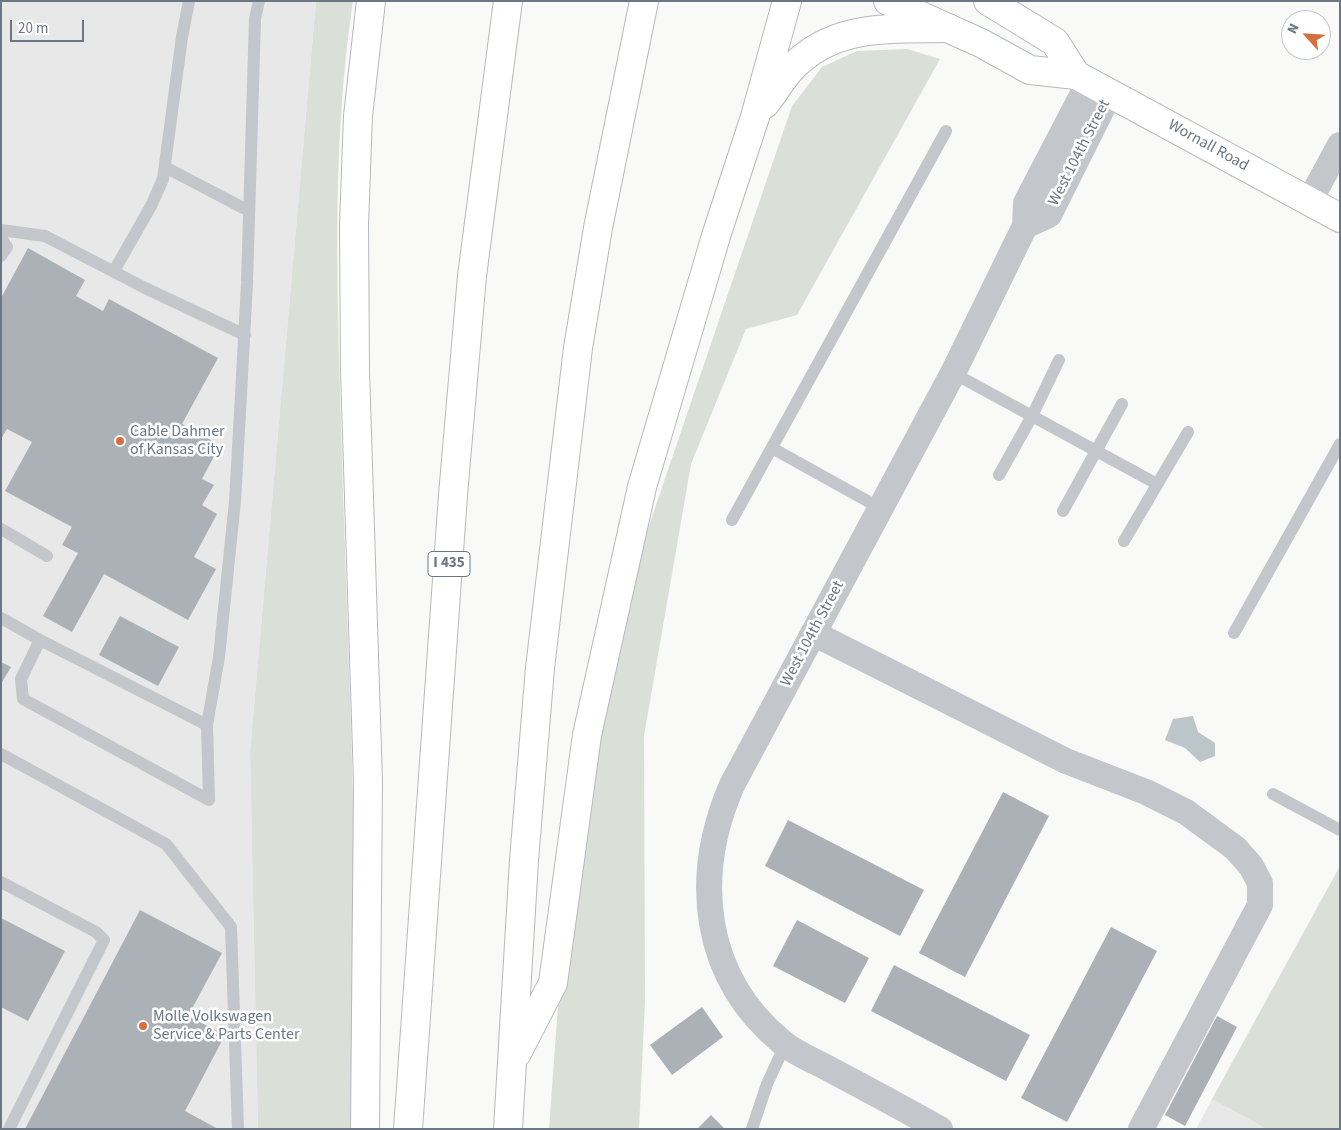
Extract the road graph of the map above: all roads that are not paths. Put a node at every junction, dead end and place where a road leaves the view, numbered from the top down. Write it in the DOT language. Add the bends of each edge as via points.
graph roads {
  1 [pos="189,1"];
  2 [pos="259,1"];
  3 [pos="371,1"];
  4 [pos="508,1"];
  5 [pos="644,1"];
  6 [pos="786,1"];
  7 [pos="888,1"];
  8 [pos="988,1"];
  9 [pos="948,28"];
  10 [pos="1092,83"];
  11 [pos="755,117"];
  12 [pos="946,131"];
  13 [pos="1340,145"];
  14 [pos="165,167"];
  15 [pos="1309,202"];
  16 [pos="249,211"];
  17 [pos="1340,218"];
  18 [pos="1,230"];
  19 [pos="1,238"];
  20 [pos="1,256"];
  21 [pos="114,271"];
  22 [pos="244,336"];
  23 [pos="1059,360"];
  24 [pos="953,373"];
  25 [pos="1122,404"];
  26 [pos="1032,416"];
  27 [pos="1188,432"];
  28 [pos="1340,444"];
  29 [pos="772,448"];
  30 [pos="1096,451"];
  31 [pos="1000,475"];
  32 [pos="1157,484"];
  33 [pos="880,508"];
  34 [pos="1063,511"];
  35 [pos="732,520"];
  36 [pos="1,529"];
  37 [pos="1124,541"];
  38 [pos="47,556"];
  39 [pos="1,618"];
  40 [pos="813,633"];
  41 [pos="1234,633"];
  42 [pos="40,640"];
  43 [pos="207,725"];
  44 [pos="1,754"];
  45 [pos="1274,794"];
  46 [pos="1340,830"];
  47 [pos="1,882"];
  48 [pos="785,1045"];
  49 [pos="512,1064"];
  50 [pos="9,1129"];
  51 [pos="238,1129"];
  52 [pos="365,1129"];
  53 [pos="408,1129"];
  54 [pos="508,1129"];
  55 [pos="752,1129"];
  56 [pos="940,1129"];
  57 [pos="1141,1129"];
  1 -- 14 [label="lane"];
  2 -- 16 [label="lane" via="255,20"];
  3 -- 52 [label="main road" via="358,116 354,224 355,371 368,782"];
  4 -- 53 [label="main road, I 435" via="472,276"];
  5 -- 49 [label="main road" via="598,228 578,348 540,668"];
  6 -- 11 [label="main road"];
  7 -- 9 [label="main road, Wornall Road"];
  8 -- 10 [label="main road, Wornall Road" via="1055,42"];
  9 -- 10 [label="main road, Wornall Road" via="1030,70"];
  9 -- 11 [label="main road" via="876,29 846,34 819,47 791,69"];
  10 -- 15 [label="main road, Wornall Road"];
  10 -- 24 [label="street, West 104th Street" via="1049,215 1025,226"];
  11 -- 49 [label="main road" via="716,236 642,488 588,735 552,983"];
  12 -- 29 [label="lane"];
  13 -- 15 [label="street"];
  14 -- 16 [label="lane"];
  14 -- 21 [label="lane" via="152,206"];
  15 -- 17 [label="main road, Wornall Road"];
  16 -- 22 [label="lane"];
  18 -- 21 [label="lane" via="45,236"];
  19 -- 20 [label="lane" via="7,247"];
  21 -- 22 [label="lane"];
  22 -- 43 [label="lane" via="235,501 219,656"];
  23 -- 26 [label="lane"];
  24 -- 26 [label="lane"];
  24 -- 33 [label="street, West 104th Street"];
  25 -- 30 [label="lane"];
  26 -- 30 [label="lane"];
  26 -- 31 [label="lane"];
  27 -- 32 [label="lane"];
  28 -- 41 [label="lane"];
  29 -- 33 [label="lane"];
  29 -- 35 [label="lane"];
  30 -- 32 [label="lane"];
  30 -- 34 [label="lane"];
  32 -- 37 [label="lane"];
  33 -- 40 [label="street, West 104th Street"];
  36 -- 38 [label="lane"];
  39 -- 42 [label="lane"];
  40 -- 48 [label="street, West 104th Street" via="732,785 714,836 709,873 710,915 718,954 748,1008"];
  40 -- 57 [label="street" via="1066,761 1146,792 1186,812 1235,848 1251,866 1260,883 1260,905"];
  42 -- 43 [label="lane"];
  42 -- 43 [label="lane" via="21,679 23,699 209,800"];
  44 -- 51 [label="lane" via="166,844 231,927"];
  45 -- 46 [label="lane"];
  47 -- 50 [label="lane" via="96,932 104,940"];
  48 -- 55 [label="lane"];
  48 -- 56 [label="street, West 104th Street"];
  49 -- 54 [label="main road"];
}
